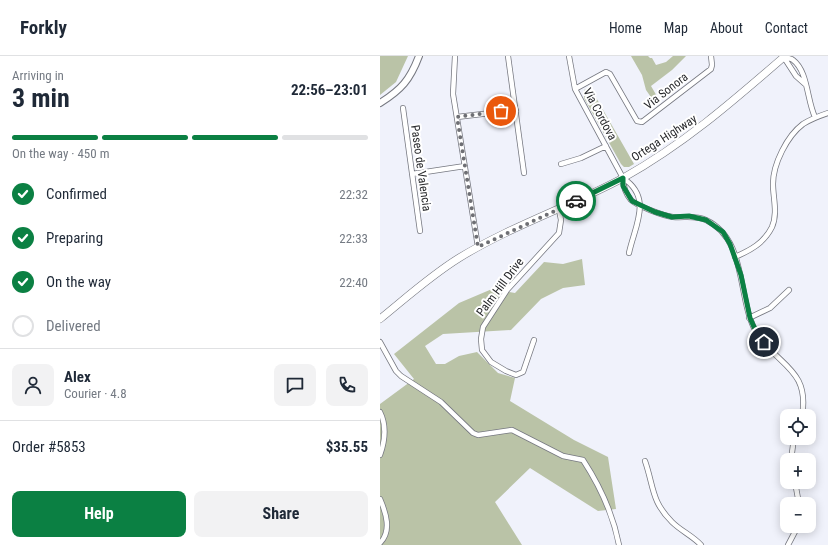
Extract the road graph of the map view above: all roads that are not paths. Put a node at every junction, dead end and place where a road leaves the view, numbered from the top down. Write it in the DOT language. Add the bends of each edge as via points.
graph roads {
  1 [pos="419,56"];
  2 [pos="455,56"];
  3 [pos="508,56"];
  4 [pos="569,56"];
  5 [pos="711,56"];
  6 [pos="784,56"];
  7 [pos="802,72"];
  8 [pos="796,76"];
  9 [pos="805,84"];
  10 [pos="575,89"];
  11 [pos="380,103"];
  12 [pos="403,108"];
  13 [pos="516,110"];
  14 [pos="828,113"];
  15 [pos="457,117"];
  16 [pos="816,117"];
  17 [pos="606,146"];
  18 [pos="561,164"];
  19 [pos="465,166"];
  20 [pos="524,173"];
  21 [pos="412,174"];
  22 [pos="623,178"];
  23 [pos="641,205"];
  24 [pos="559,210"];
  25 [pos="420,231"];
  26 [pos="478,247"];
  27 [pos="628,253"];
  28 [pos="735,257"];
  29 [pos="789,290"];
  30 [pos="750,318"];
  31 [pos="380,319"];
  32 [pos="534,340"];
  33 [pos="380,342"];
  34 [pos="803,409"];
  35 [pos="380,412"];
  36 [pos="380,455"];
  37 [pos="645,461"];
  38 [pos="380,499"];
  39 [pos="794,533"];
  40 [pos="380,543"];
  41 [pos="619,545"];
  42 [pos="701,545"];
  43 [pos="788,545"];
  1 -- 11 [label="street" via="407,81"];
  2 -- 15 [label="street" via="453,94"];
  3 -- 13 [label="street"];
  4 -- 10 [label="street, Via Cordova"];
  5 -- 10 [label="street, Via Sonora" via="711,69 642,122 637,121 610,74 606,72"];
  6 -- 7 [label="street" via="793,60"];
  6 -- 8 [label="street"];
  6 -- 22 [label="main road, Ortega Highway" via="709,121"];
  7 -- 8 [label="street"];
  7 -- 9 [label="street"];
  8 -- 9 [label="street"];
  9 -- 16 [label="street"];
  10 -- 17 [label="street, Via Cordova"];
  12 -- 21 [label="street, Paseo de Valencia"];
  13 -- 15 [label="street"];
  13 -- 20 [label="street"];
  14 -- 16 [label="street"];
  15 -- 19 [label="street"];
  16 -- 28 [label="street" via="793,134 775,169 775,217 772,226 752,250"];
  17 -- 18 [label="street"];
  17 -- 22 [label="street, Via Cordova"];
  19 -- 21 [label="street"];
  19 -- 26 [label="street"];
  21 -- 25 [label="street, Paseo de Valencia"];
  22 -- 23 [label="street" via="630,182"];
  22 -- 23 [label="street" via="623,186 632,201"];
  22 -- 24 [label="main road, Ortega Highway"];
  23 -- 27 [label="street"];
  23 -- 28 [label="street" via="672,217 689,216 706,220 723,232"];
  24 -- 26 [label="main road, Ortega Highway"];
  24 -- 32 [label="street, Palm Hill Drive" via="559,232 507,290 483,327 481,335 482,350 491,362 516,375 523,372"];
  26 -- 31 [label="main road, Ortega Highway" via="432,276"];
  28 -- 30 [label="street"];
  29 -- 30 [label="street" via="770,308"];
  30 -- 34 [label="street" via="764,342 799,382 804,398"];
  33 -- 41 [label="street" via="401,376 441,402 473,433 478,435 512,430 563,456 583,460 602,491"];
  35 -- 36 [label="street" via="385,436"];
  37 -- 42 [label="street" via="655,499 664,514"];
  38 -- 40 [label="street" via="386,514 387,530"];
  39 -- 43 [label="street"];
}
